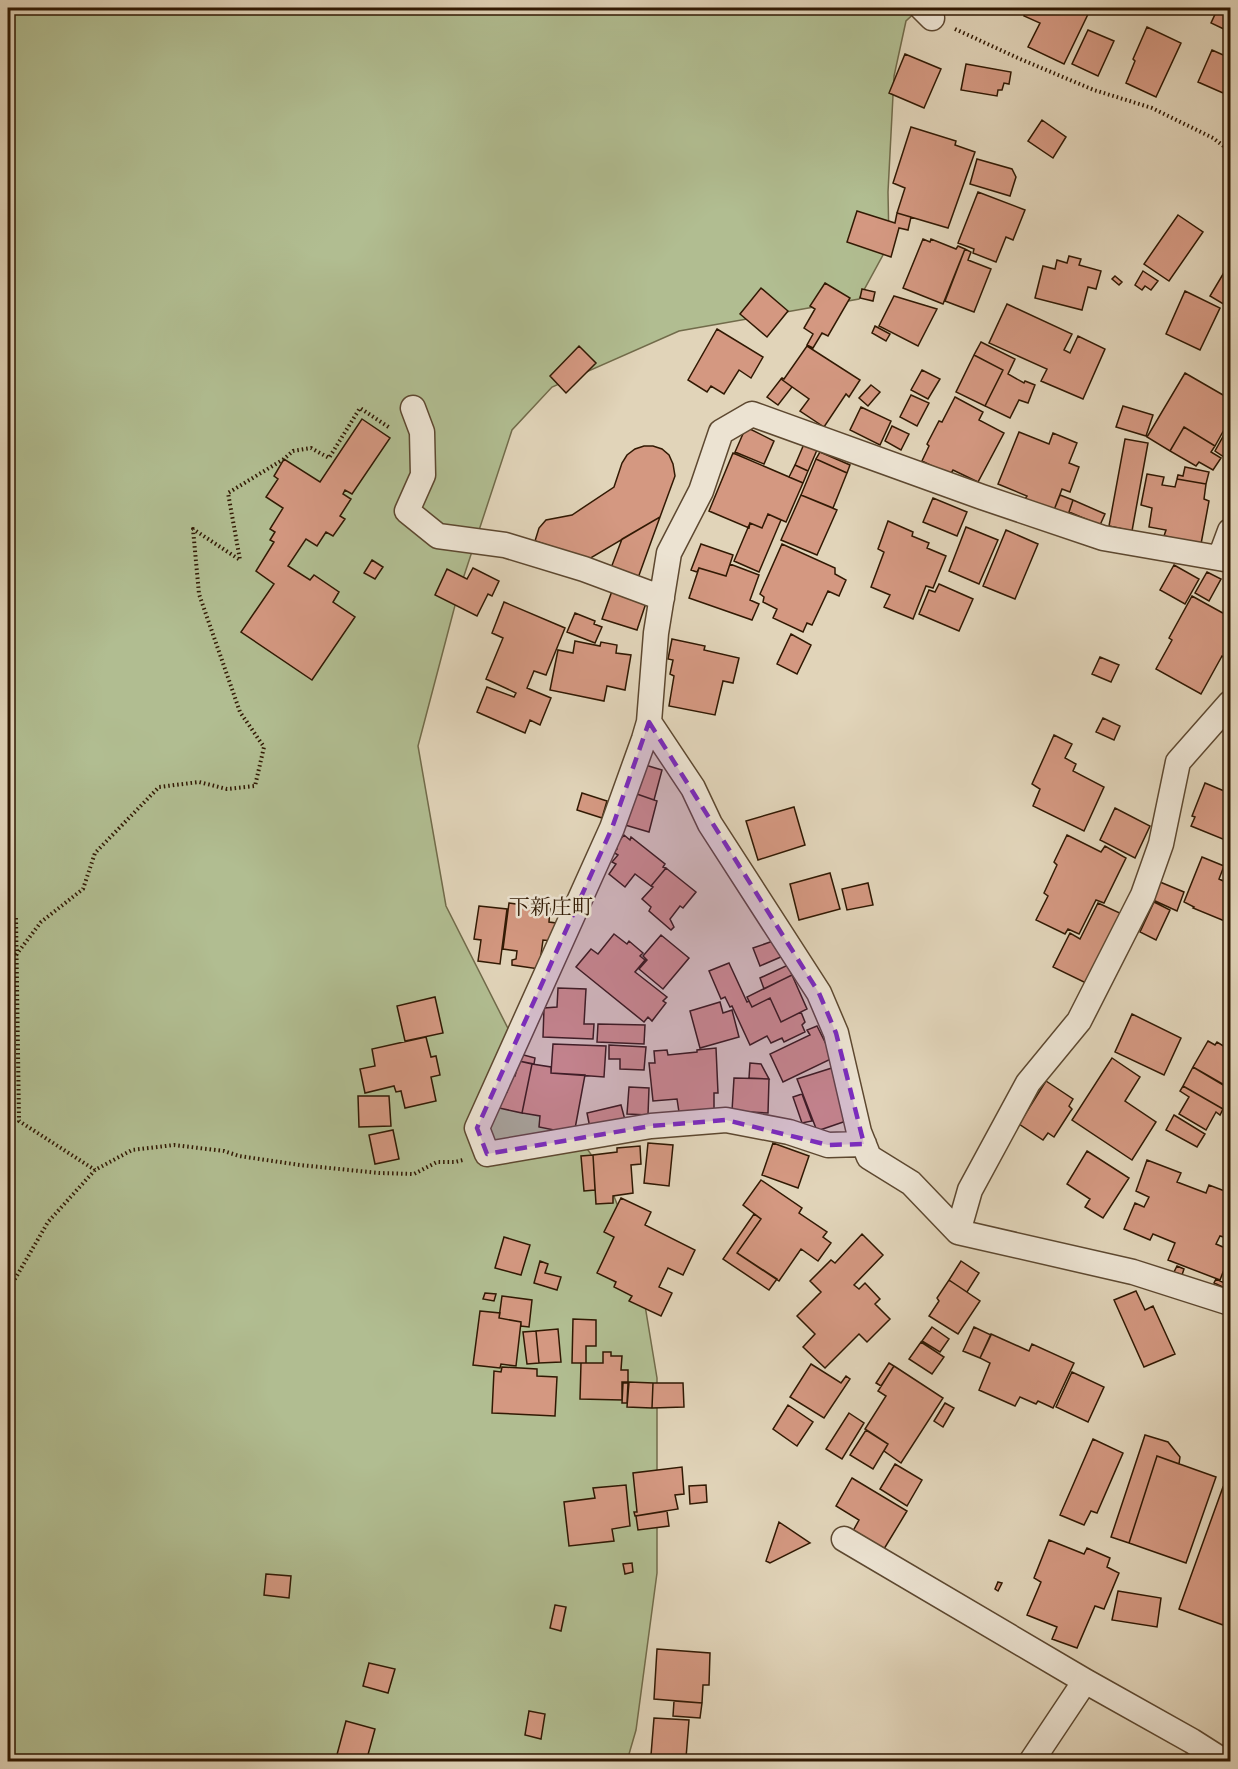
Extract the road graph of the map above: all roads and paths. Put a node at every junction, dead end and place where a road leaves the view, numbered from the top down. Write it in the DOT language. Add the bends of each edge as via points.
graph roads {
  1 [pos="927,13"];
  2 [pos="1230,151"];
  3 [pos="413,408"];
  4 [pos="422,441"];
  5 [pos="1230,531"];
  6 [pos="1225,559"];
  7 [pos="662,598"];
  8 [pos="1230,703"];
  9 [pos="650,722"];
  10 [pos="8,916"];
  11 [pos="16,955"];
  12 [pos="864,1144"];
  13 [pos="487,1154"];
  14 [pos="95,1170"];
  15 [pos="958,1232"];
  16 [pos="8,1291"];
  17 [pos="1230,1303"];
  18 [pos="844,1539"];
  19 [pos="1085,1681"];
  20 [pos="1030,1761"];
  21 [pos="1225,1761"];
  1 -- 2 [label="path" via="1030,64 1152,108 1213,138"];
  3 -- 4 [label="street"];
  4 -- 7 [label="street" via="423,475 407,511 438,536 505,545"];
  4 -- 11 [label="path" via="393,430 360,408 329,458 310,448 293,451 228,493 240,560 193,529 199,594 240,712 264,747 255,786 227,789 199,782 159,787 95,853 83,889 41,922"];
  5 -- 6 [label="street"];
  6 -- 7 [label="street" via="1103,538 752,414 721,432 701,491 669,553"];
  7 -- 9 [label="street"];
  8 -- 15 [label="street" via="1178,762 1161,844 1143,895 1079,1021 1028,1083 970,1190"];
  9 -- 12 [label="street" via="693,788 710,824 819,993 836,1033"];
  9 -- 13 [label="street" via="612,828 477,1128"];
  10 -- 11 [label="path" via="16,917"];
  11 -- 14 [label="path" via="19,1121"];
  12 -- 13 [label="street" via="828,1145 789,1132 726,1120 651,1126"];
  12 -- 15 [label="street" via="869,1157 911,1183"];
  13 -- 14 [label="path" via="437,1162 414,1174 379,1173 174,1145 132,1150"];
  14 -- 16 [label="path" via="48,1222"];
  15 -- 17 [label="street" via="1133,1272"];
  18 -- 19 [label="street"];
  19 -- 20 [label="street"];
  19 -- 21 [label="street"];
}
